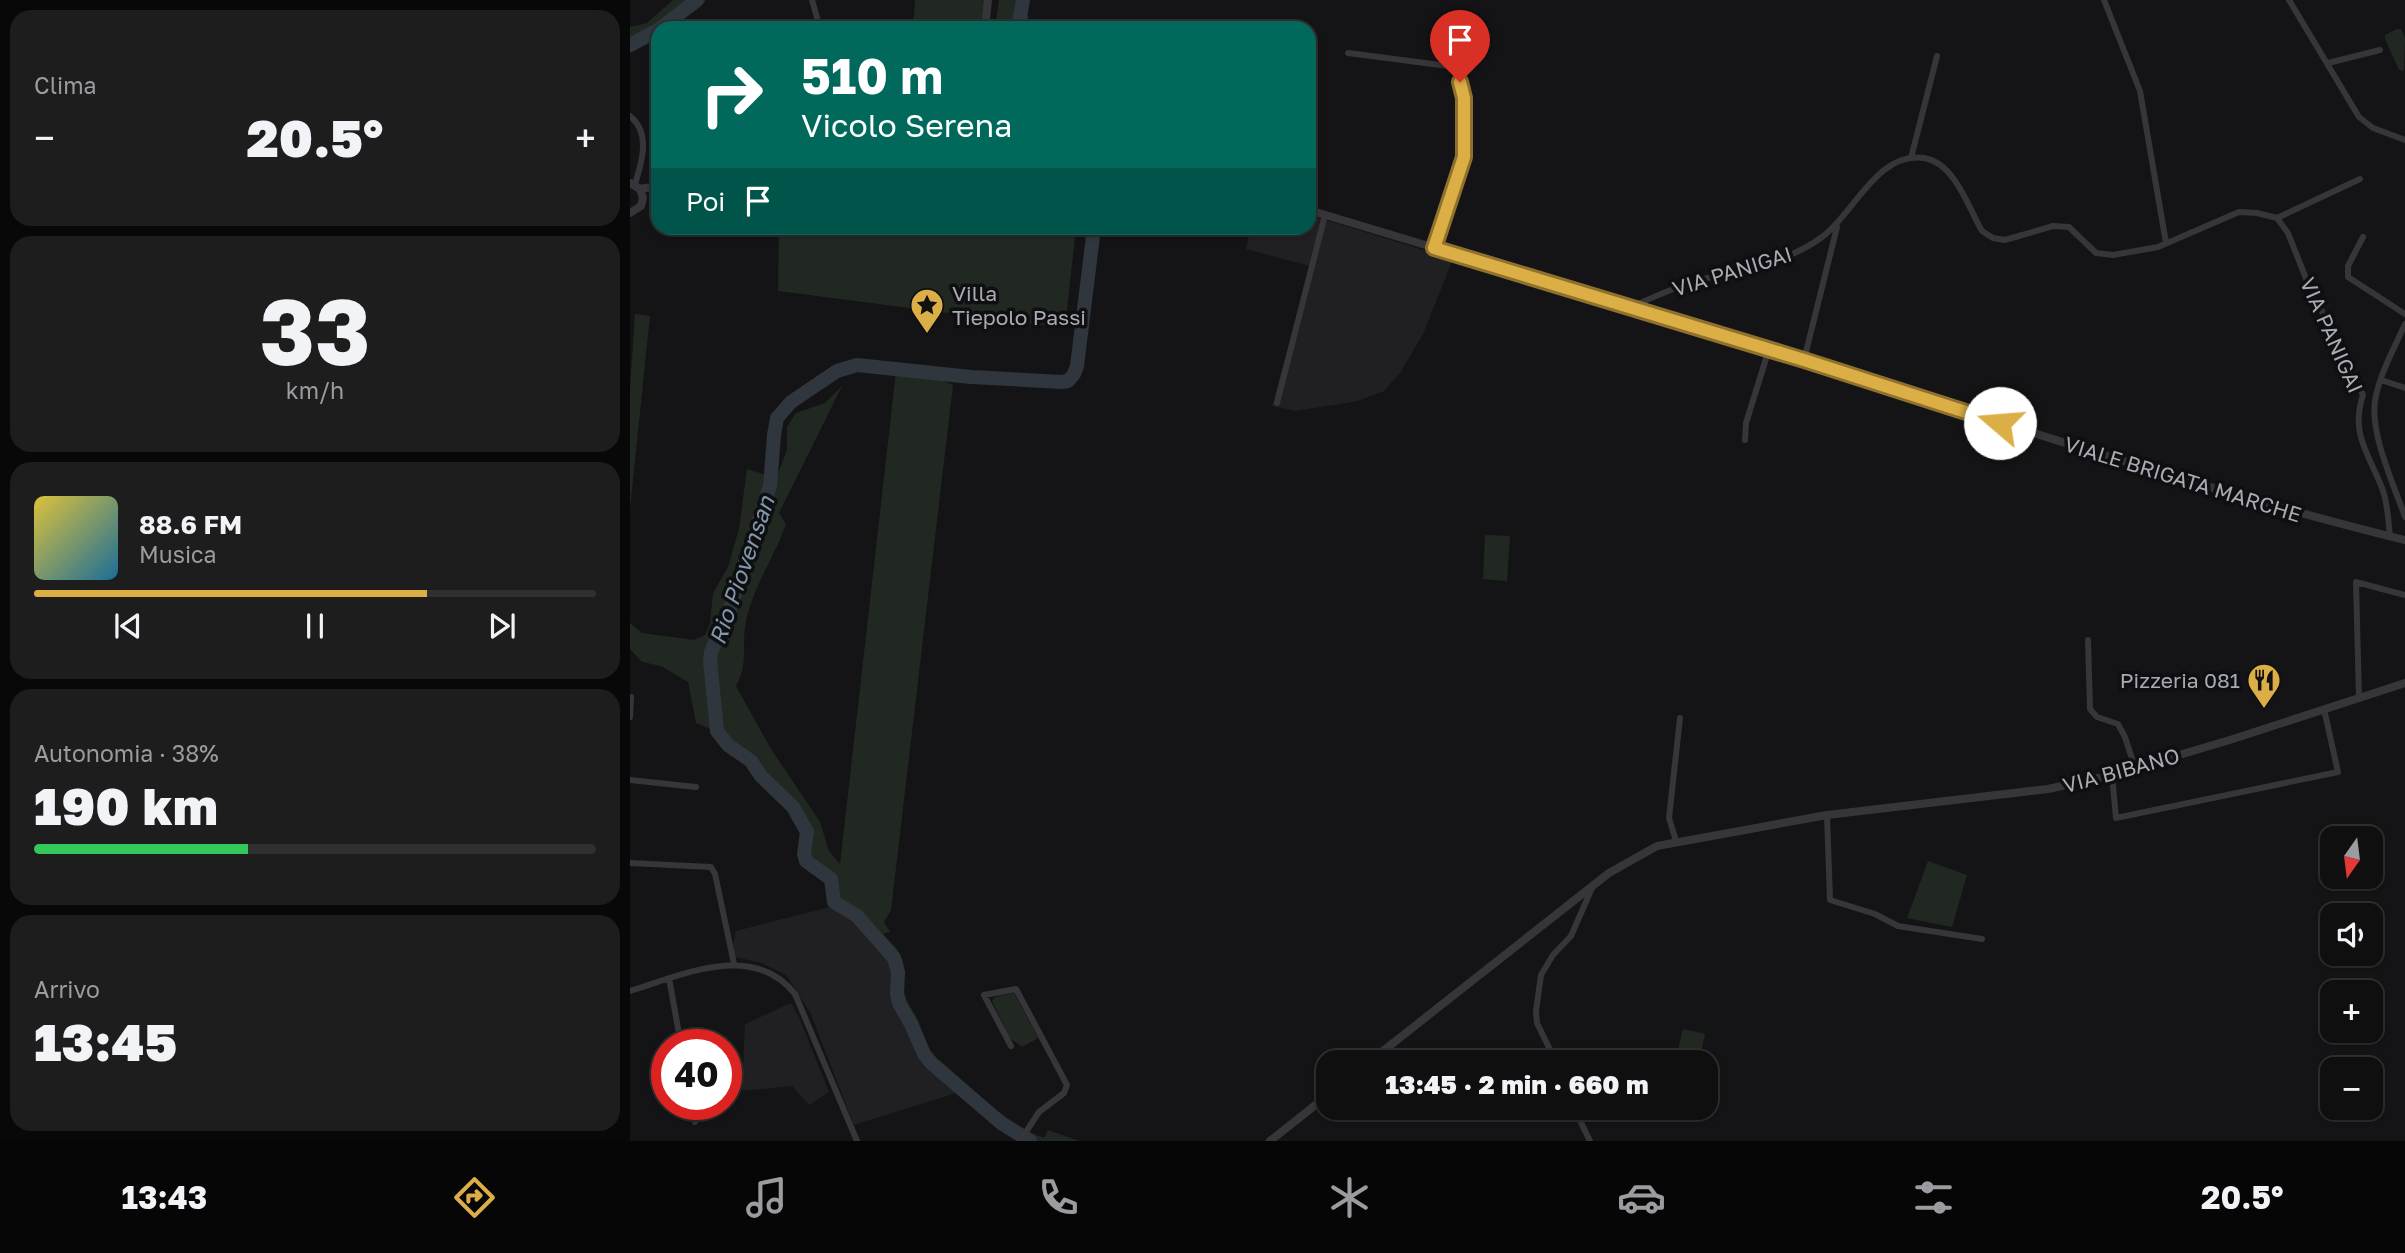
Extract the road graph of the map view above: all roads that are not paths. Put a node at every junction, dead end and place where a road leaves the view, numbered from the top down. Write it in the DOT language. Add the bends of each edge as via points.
graph roads {
  1 [pos="812,0"];
  2 [pos="988,0"];
  3 [pos="2104,0"];
  4 [pos="2289,0"];
  5 [pos="818,21"];
  6 [pos="986,21"];
  7 [pos="2380,50"];
  8 [pos="1348,53"];
  9 [pos="1937,56"];
  10 [pos="2328,63"];
  11 [pos="630,116"];
  12 [pos="2405,140"];
  13 [pos="1911,158"];
  14 [pos="2360,179"];
  15 [pos="636,186"];
  16 [pos="632,212"];
  17 [pos="1316,212"];
  18 [pos="1325,215"];
  19 [pos="2277,218"];
  20 [pos="630,224"];
  21 [pos="1837,227"];
  22 [pos="2362,237"];
  23 [pos="2166,243"];
  24 [pos="1434,248"];
  25 [pos="1630,308"];
  26 [pos="2405,314"];
  27 [pos="2405,324"];
  28 [pos="1769,349"];
  29 [pos="1804,360"];
  30 [pos="2381,380"];
  31 [pos="2405,388"];
  32 [pos="2363,395"];
  33 [pos="2375,401"];
  34 [pos="1277,402"];
  35 [pos="1745,440"];
  36 [pos="2405,517"];
  37 [pos="2390,536"];
  38 [pos="2405,540"];
  39 [pos="2405,596"];
  40 [pos="2088,640"];
  41 [pos="2405,683"];
  42 [pos="631,697"];
  43 [pos="2359,698"];
  44 [pos="2325,709"];
  45 [pos="630,717"];
  46 [pos="1680,718"];
  47 [pos="2135,768"];
  48 [pos="2112,775"];
  49 [pos="630,780"];
  50 [pos="696,787"];
  51 [pos="1827,814"];
  52 [pos="1676,841"];
  53 [pos="630,863"];
  54 [pos="1592,886"];
  55 [pos="1982,939"];
  56 [pos="734,964"];
  57 [pos="669,978"];
  58 [pos="630,991"];
  59 [pos="678,1029"];
  60 [pos="1011,1046"];
  61 [pos="1384,1050"];
  62 [pos="1550,1050"];
  63 [pos="1316,1105"];
  64 [pos="1580,1120"];
  65 [pos="857,1141"];
  66 [pos="1020,1141"];
  67 [pos="1270,1141"];
  68 [pos="1590,1141"];
  1 -- 5 [label="street"];
  2 -- 6 [label="street"];
  3 -- 23 [label="street" via="2140,91"];
  4 -- 10 [label="street"];
  7 -- 10 [label="street"];
  8 -- 24 [label="street" via="1456,66 1464,98 1464,157"];
  9 -- 13 [label="street"];
  10 -- 12 [label="street" via="2359,117 2373,128"];
  11 -- 15 [label="street" via="643,133"];
  13 -- 23 [label="street" via="1941,164 1982,231 1993,238 2014,238 2061,226 2074,229 2090,248 2104,255"];
  13 -- 25 [label="street, VIA PANIGAI" via="1872,180 1831,230 1811,245 1772,262 1659,294"];
  14 -- 19 [label="street"];
  15 -- 16 [label="street" via="640,206"];
  16 -- 20 [label="street"];
  17 -- 18 [label="street, VIALE BRIGATA MARCHE"];
  18 -- 24 [label="street, VIALE BRIGATA MARCHE"];
  18 -- 34 [label="street"];
  19 -- 23 [label="street" via="2239,212"];
  19 -- 32 [label="street, VIA PANIGAI"];
  21 -- 29 [label="street"];
  22 -- 26 [label="street" via="2348,266 2348,277"];
  24 -- 25 [label="street, VIALE BRIGATA MARCHE"];
  25 -- 28 [label="street, VIALE BRIGATA MARCHE"];
  27 -- 30 [label="street"];
  28 -- 29 [label="street, VIALE BRIGATA MARCHE"];
  28 -- 35 [label="street"];
  29 -- 37 [label="street, VIALE BRIGATA MARCHE" via="2074,447"];
  30 -- 31 [label="street"];
  30 -- 33 [label="street"];
  32 -- 33 [label="street"];
  32 -- 37 [label="street, VIA PANIGAI" via="2360,438 2388,507"];
  33 -- 36 [label="street" via="2377,436"];
  37 -- 38 [label="street, VIALE BRIGATA MARCHE"];
  39 -- 43 [label="street" via="2356,582"];
  40 -- 47 [label="street, VIA BIBANO" via="2090,709 2097,717 2118,724"];
  41 -- 43 [label="street, VIA BIBANO"];
  42 -- 45 [label="street"];
  43 -- 44 [label="street, VIA BIBANO"];
  44 -- 47 [label="street, VIA BIBANO"];
  44 -- 48 [label="street" via="2338,772 2116,818"];
  46 -- 52 [label="street" via="1669,818"];
  47 -- 48 [label="street, VIA BIBANO"];
  48 -- 51 [label="street, VIA BIBANO" via="2048,789"];
  49 -- 50 [label="street"];
  51 -- 52 [label="street, VIA BIBANO"];
  51 -- 55 [label="street" via="1830,900 1898,926"];
  52 -- 54 [label="street, VIA BIBANO" via="1635,856"];
  53 -- 56 [label="street" via="711,867"];
  54 -- 61 [label="street, VIA BIBANO"];
  54 -- 62 [label="street" via="1571,936 1541,975 1537,1023"];
  56 -- 57 [label="street"];
  56 -- 65 [label="street" via="765,970 795,994"];
  57 -- 58 [label="street"];
  57 -- 59 [label="street"];
  60 -- 66 [label="street" via="984,995 1016,989 1068,1085 1039,1112"];
  63 -- 67 [label="street"];
  64 -- 68 [label="street"];
}
